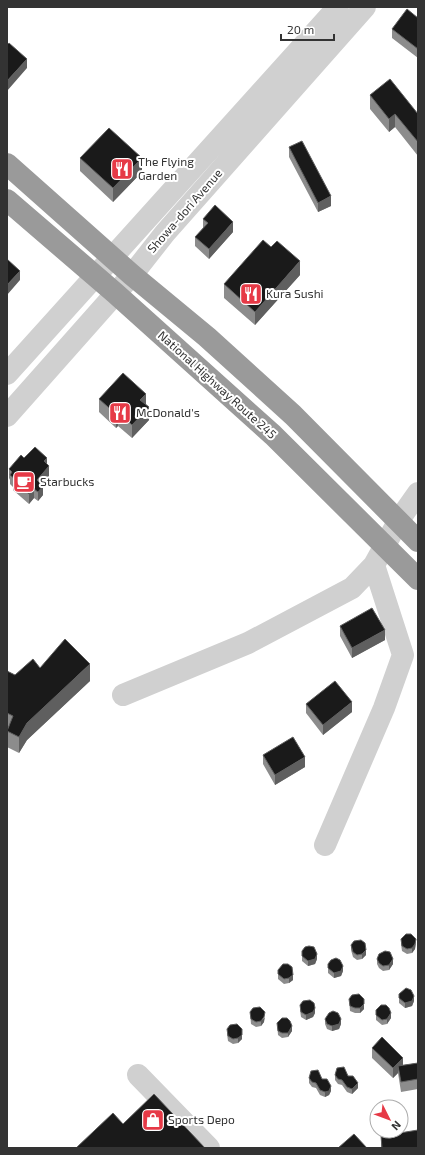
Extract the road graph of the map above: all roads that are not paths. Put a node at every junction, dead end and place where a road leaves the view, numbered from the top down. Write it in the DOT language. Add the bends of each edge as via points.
graph roads {
  1 [pos="338,7"];
  2 [pos="365,7"];
  3 [pos="7,164"];
  4 [pos="7,200"];
  5 [pos="112,257"];
  6 [pos="132,275"];
  7 [pos="95,276"];
  8 [pos="115,293"];
  9 [pos="7,374"];
  10 [pos="7,416"];
  11 [pos="418,493"];
  12 [pos="399,520"];
  13 [pos="418,541"];
  14 [pos="385,546"];
  15 [pos="374,565"];
  16 [pos="418,579"];
  17 [pos="123,695"];
  18 [pos="325,845"];
  19 [pos="138,1076"];
  20 [pos="209,1148"];
  1 -- 5 [label="street, Showa-dori Avenue"];
  2 -- 6 [label="street, Showa-dori Avenue" via="165,233"];
  3 -- 5 [label="highway"];
  4 -- 7 [label="highway, National Highway Route 245"];
  5 -- 6 [label="highway"];
  5 -- 7 [label="street, Showa-dori Avenue"];
  6 -- 8 [label="street, Showa-dori Avenue"];
  6 -- 12 [label="highway" via="208,337 282,405"];
  7 -- 8 [label="highway, National Highway Route 245"];
  7 -- 9 [label="street, Showa-dori Avenue"];
  8 -- 10 [label="street, Showa-dori Avenue"];
  8 -- 14 [label="highway, National Highway Route 245" via="273,435"];
  11 -- 12 [label="street"];
  12 -- 13 [label="highway"];
  12 -- 14 [label="street"];
  14 -- 15 [label="street"];
  14 -- 16 [label="highway, National Highway Route 245"];
  15 -- 17 [label="street" via="352,588 248,643"];
  15 -- 18 [label="street" via="403,655 384,708"];
  19 -- 20 [label="street"];
}
